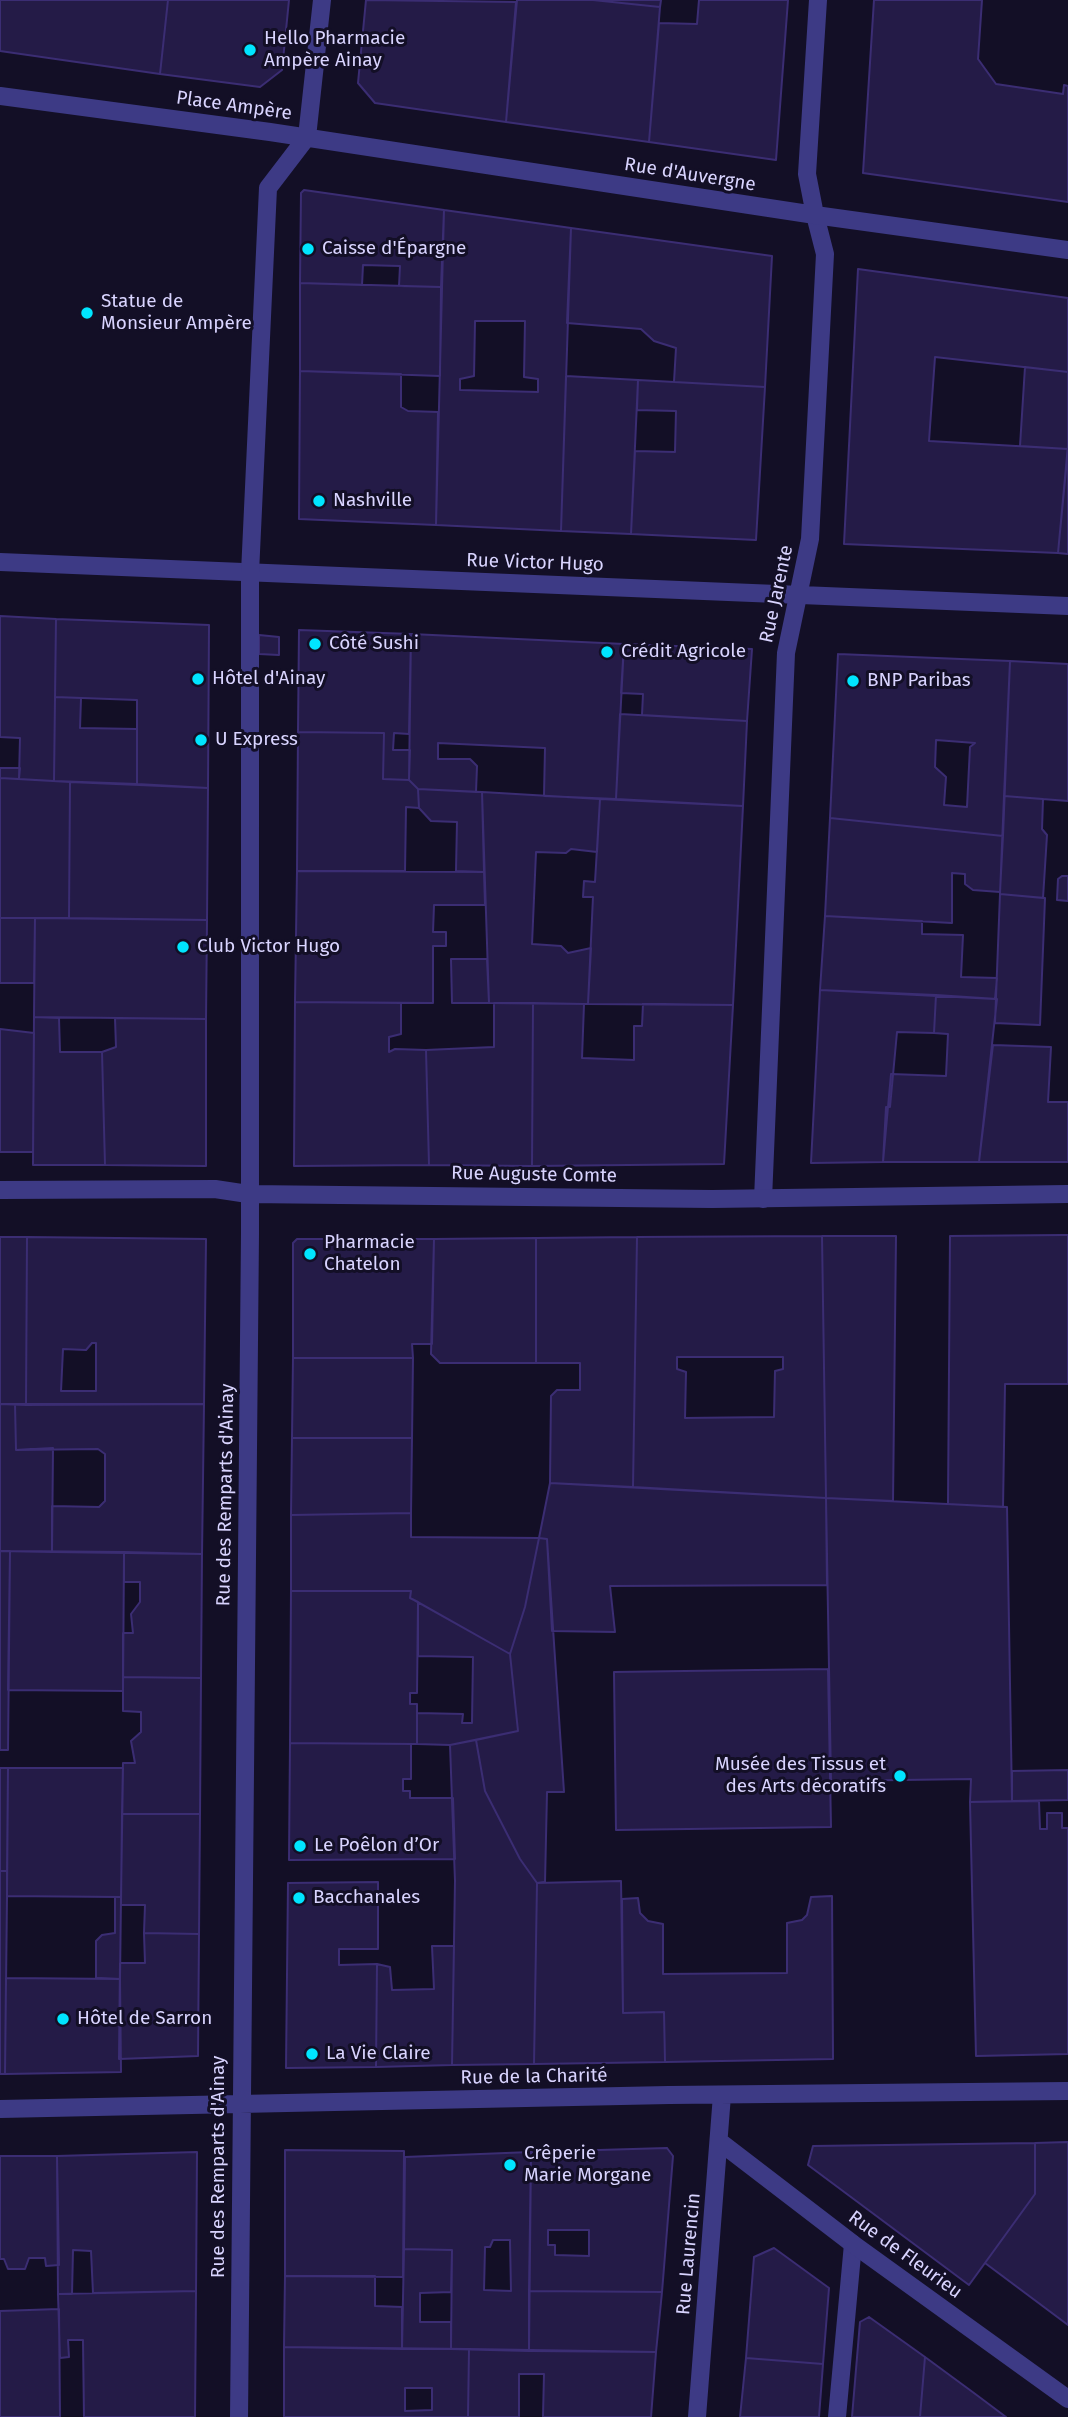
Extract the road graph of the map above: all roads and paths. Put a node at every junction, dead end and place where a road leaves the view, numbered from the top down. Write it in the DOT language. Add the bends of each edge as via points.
graph roads {
  1 [pos="322,0"];
  2 [pos="818,0"];
  3 [pos="0,96"];
  4 [pos="307,137"];
  5 [pos="815,215"];
  6 [pos="1068,250"];
  7 [pos="0,562"];
  8 [pos="250,573"];
  9 [pos="797,593"];
  10 [pos="1068,606"];
  11 [pos="0,1190"];
  12 [pos="248,1194"];
  13 [pos="1068,1194"];
  14 [pos="763,1199"];
  15 [pos="1068,2091"];
  16 [pos="722,2095"];
  17 [pos="241,2102"];
  18 [pos="0,2109"];
  19 [pos="720,2142"];
  20 [pos="853,2244"];
  21 [pos="1068,2399"];
  22 [pos="239,2417"];
  23 [pos="697,2417"];
  24 [pos="837,2417"];
  1 -- 4 [label="street"];
  2 -- 5 [label="street, Rue Jarente" via="807,174"];
  3 -- 4 [label="street, Place Ampère"];
  4 -- 5 [label="street, Rue d'Auvergne"];
  4 -- 8 [label="street, Place Ampère" via="268,188"];
  5 -- 6 [label="street, Rue d'Auvergne"];
  5 -- 9 [label="street, Rue Jarente" via="825,254 810,539"];
  7 -- 8 [label="street, Rue Victor Hugo"];
  8 -- 9 [label="street, Rue Victor Hugo"];
  8 -- 12 [label="street, Rue des Remparts d'Ainay"];
  9 -- 10 [label="street, Rue Victor Hugo"];
  9 -- 14 [label="street, Rue Jarente" via="786,653"];
  11 -- 12 [label="street, Rue Auguste Comte" via="215,1189"];
  12 -- 14 [label="street, Rue Auguste Comte"];
  12 -- 17 [label="street, Rue des Remparts d'Ainay"];
  13 -- 14 [label="street, Rue Auguste Comte"];
  15 -- 16 [label="street, Rue de la Charité"];
  16 -- 17 [label="street, Rue de la Charité"];
  16 -- 19 [label="street, Rue Laurencin"];
  17 -- 18 [label="street, Rue de la Charité"];
  17 -- 22 [label="street, Rue des Remparts d'Ainay"];
  19 -- 20 [label="street, Rue de Fleurieu"];
  19 -- 23 [label="street, Rue Laurencin"];
  20 -- 21 [label="street, Rue de Fleurieu"];
  20 -- 24 [label="street"];
}
